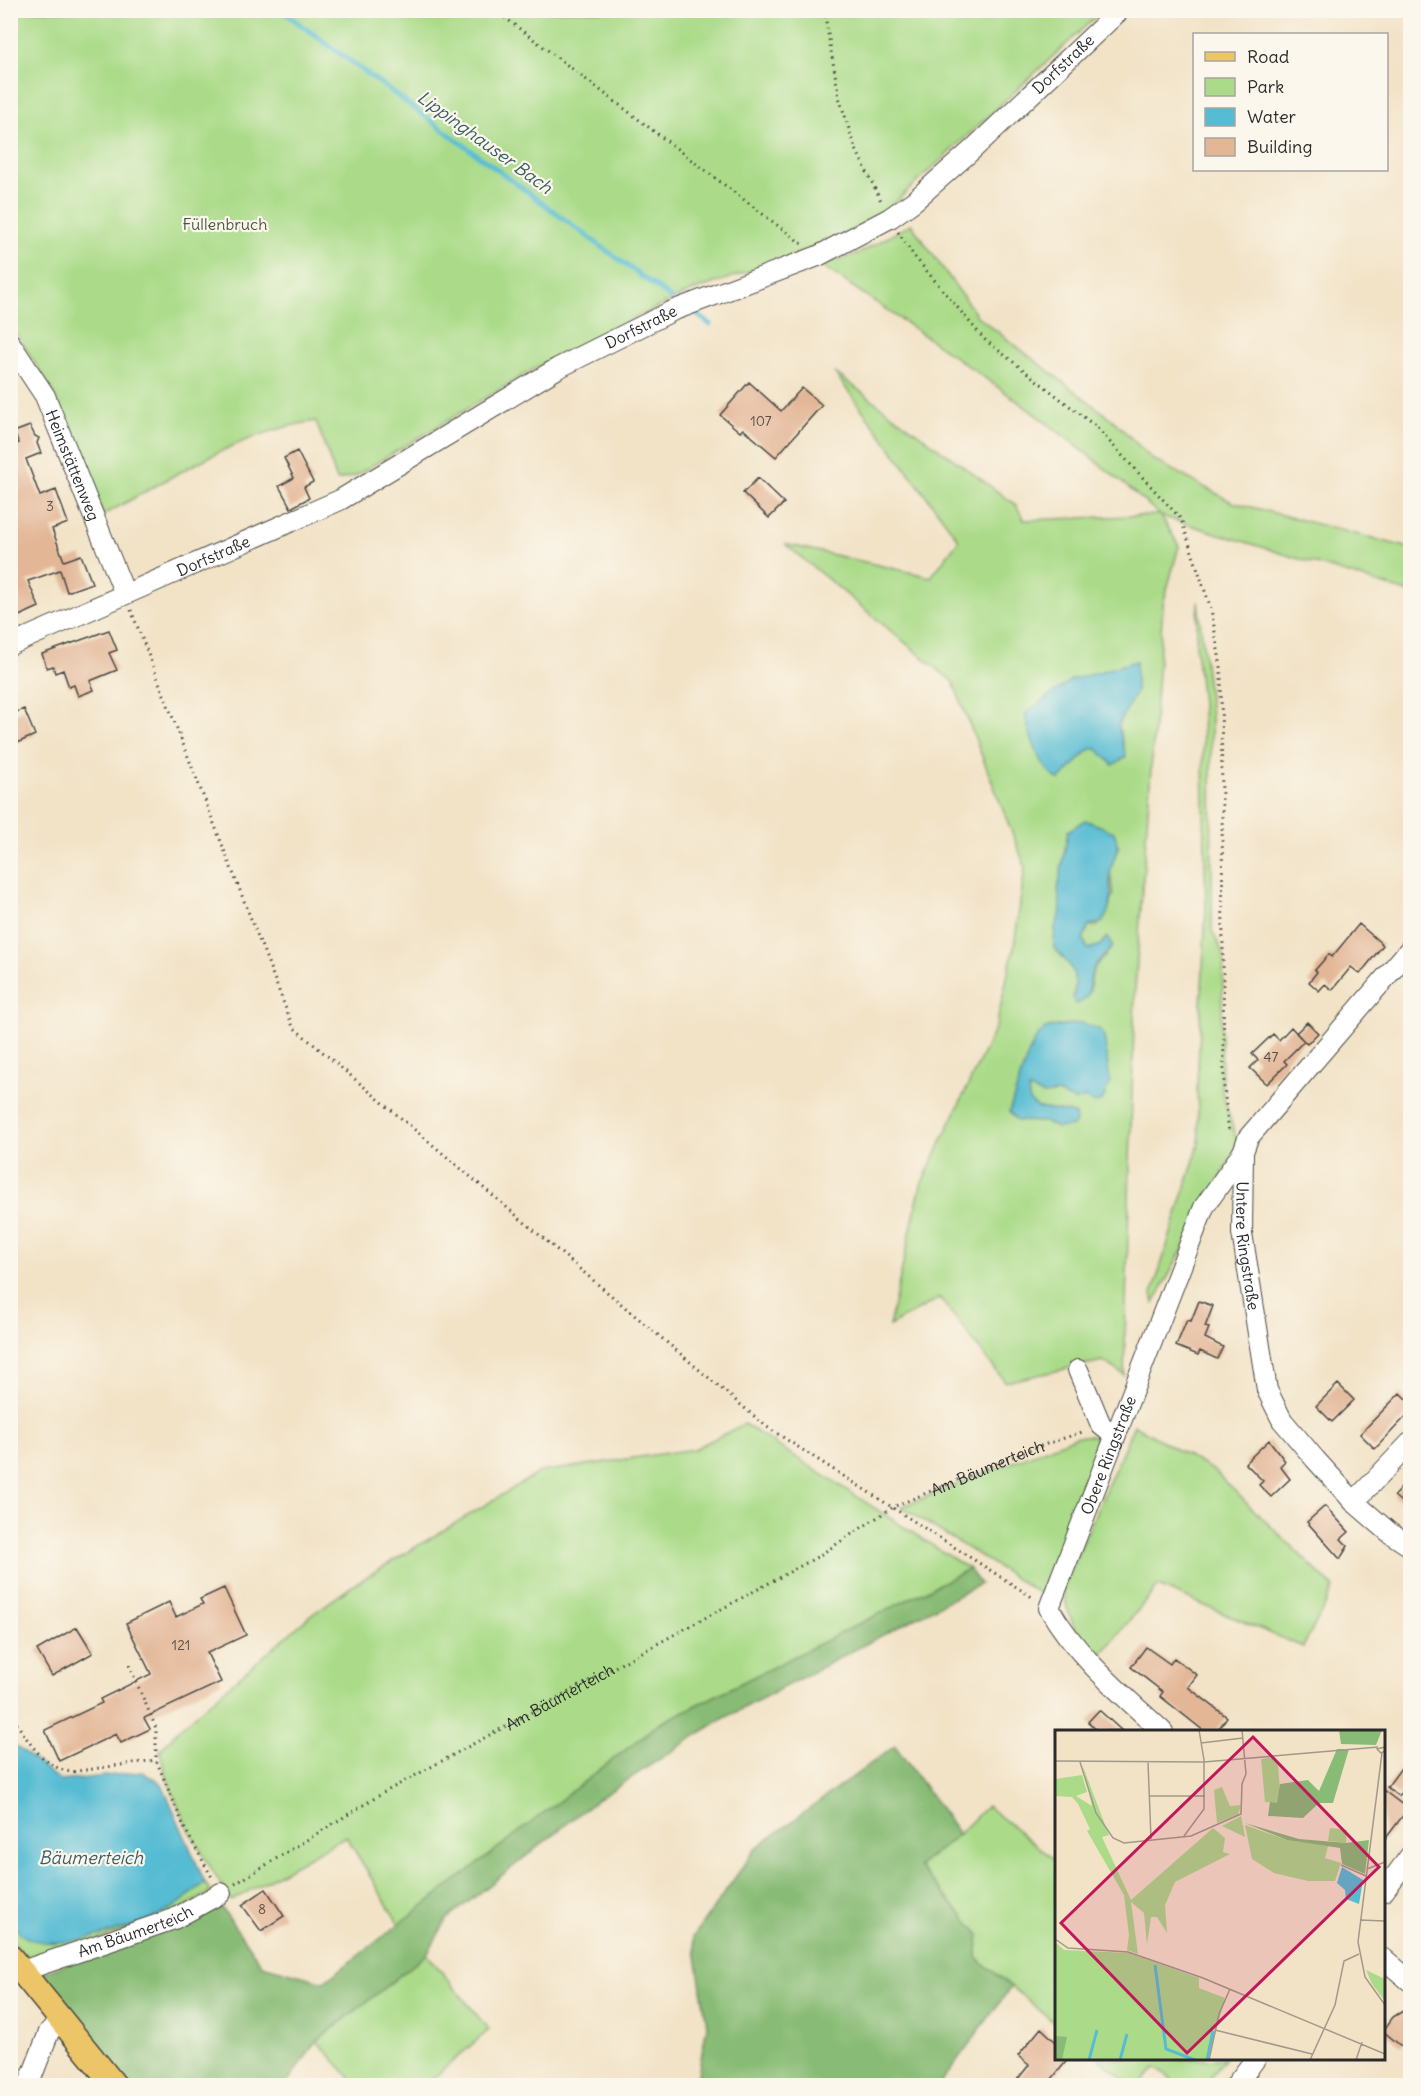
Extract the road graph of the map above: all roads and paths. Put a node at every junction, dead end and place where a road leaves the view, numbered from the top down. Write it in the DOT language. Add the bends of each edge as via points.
graph roads {
  1 [pos="495,10"];
  2 [pos="824,10"];
  3 [pos="1120,10"];
  4 [pos="890,218"];
  5 [pos="818,256"];
  6 [pos="10,343"];
  7 [pos="125,594"];
  8 [pos="10,645"];
  9 [pos="1406,962"];
  10 [pos="1243,1152"];
  11 [pos="1078,1370"];
  12 [pos="1108,1431"];
  13 [pos="1410,1443"];
  14 [pos="1354,1502"];
  15 [pos="893,1507"];
  16 [pos="1410,1546"];
  17 [pos="1049,1608"];
  18 [pos="129,1665"];
  19 [pos="10,1713"];
  20 [pos="1163,1730"];
  21 [pos="156,1760"];
  22 [pos="1410,1856"];
  23 [pos="1385,1888"];
  24 [pos="220,1893"];
  25 [pos="1385,1961"];
  26 [pos="16,1964"];
  27 [pos="1410,1981"];
  28 [pos="61,2019"];
  29 [pos="1254,2060"];
  30 [pos="28,2085"];
  31 [pos="115,2085"];
  32 [pos="1235,2085"];
  1 -- 5 [label="path"];
  2 -- 4 [label="path" via="839,97 854,145"];
  3 -- 4 [label="street, Dorfstraße" via="972,150"];
  4 -- 5 [label="street, Dorfstraße"];
  4 -- 10 [label="path" via="914,256 984,339 1095,426 1181,519 1211,609 1221,667 1224,1088 1228,1128 1234,1147"];
  5 -- 7 [label="street, Dorfstraße" via="672,312 558,368 340,500"];
  6 -- 7 [label="street, Heimstättenweg" via="45,396"];
  7 -- 8 [label="street, Dorfstraße"];
  7 -- 15 [label="path" via="293,1027 767,1427"];
  9 -- 10 [label="street, Untere Ringstraße" via="1248,1138"];
  10 -- 12 [label="street, Obere Ringstraße" via="1204,1207"];
  10 -- 14 [label="street, Untere Ringstraße" via="1242,1233 1267,1390 1282,1420"];
  11 -- 12 [label="street"];
  12 -- 15 [label="path, Am Bäumerteich" via="1029,1450"];
  12 -- 17 [label="street, Obere Ringstraße"];
  13 -- 14 [label="street"];
  14 -- 16 [label="street, Untere Ringstraße"];
  15 -- 17 [label="path"];
  15 -- 24 [label="path, Am Bäumerteich" via="817,1557 383,1793"];
  17 -- 20 [label="street" via="1115,1687"];
  18 -- 21 [label="path" via="156,1728"];
  19 -- 21 [label="path" via="34,1748 57,1770 71,1772"];
  21 -- 24 [label="path" via="185,1829"];
  22 -- 23 [label="street"];
  24 -- 26 [label="street, Am Bäumerteich" via="174,1919"];
  25 -- 27 [label="street"];
  26 -- 28 [label="main road"];
  28 -- 30 [label="street" via="49,2032"];
  28 -- 31 [label="main road"];
  29 -- 32 [label="street"];
}
